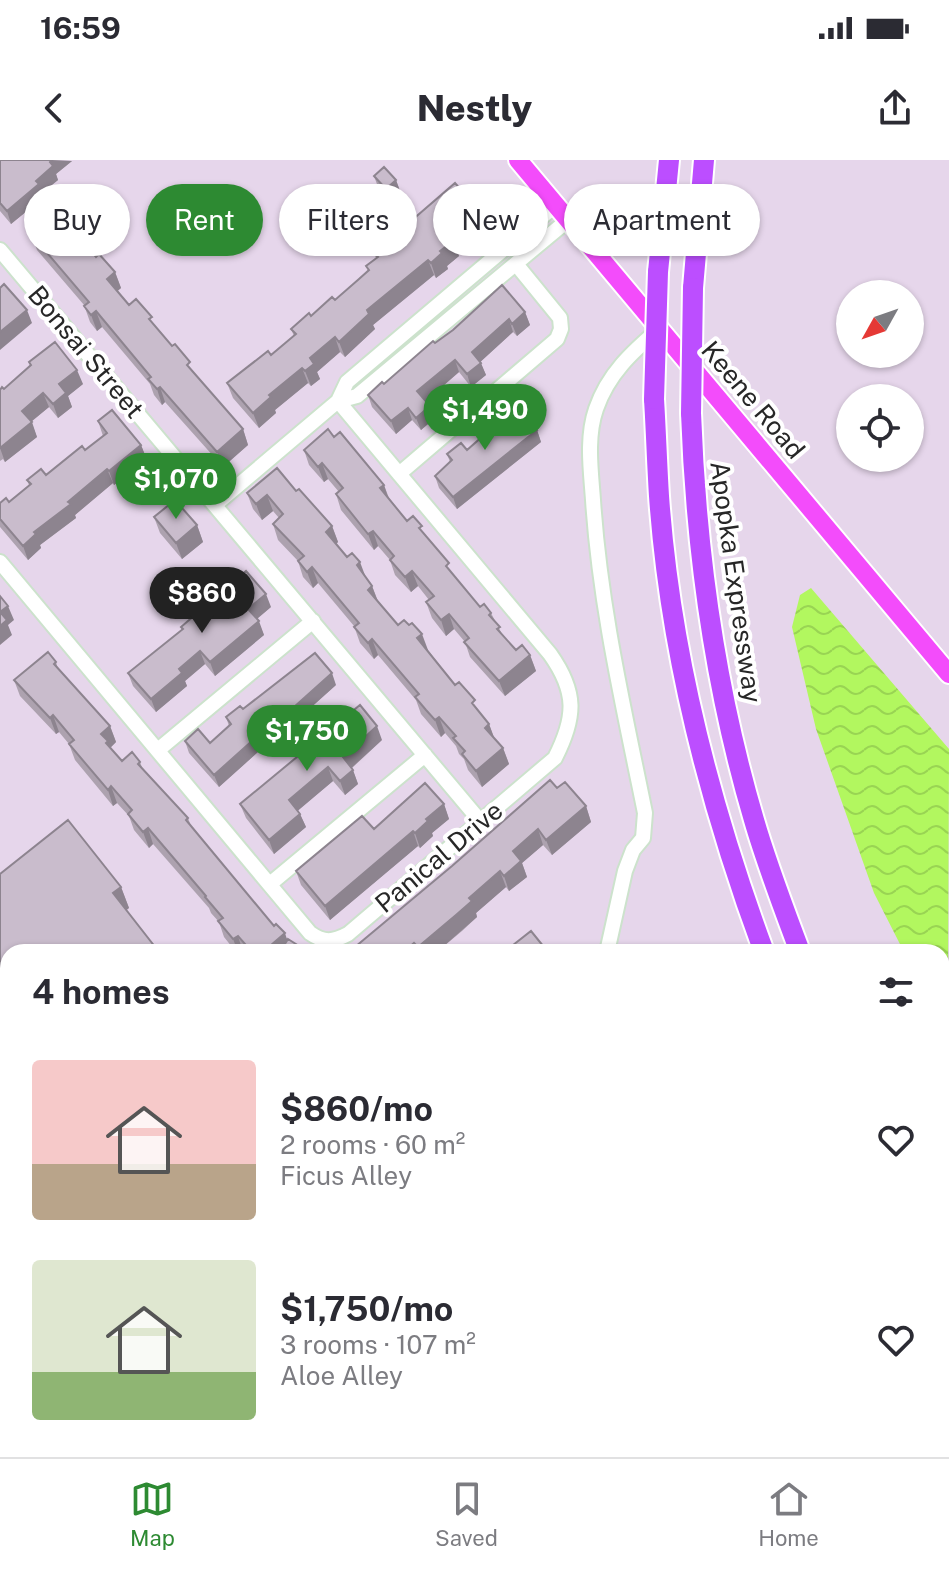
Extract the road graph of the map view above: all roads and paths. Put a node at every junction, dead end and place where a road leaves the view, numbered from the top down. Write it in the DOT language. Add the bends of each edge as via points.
graph roads {
  1 [pos="518,160"];
  2 [pos="669,160"];
  3 [pos="704,160"];
  4 [pos="562,213"];
  5 [pos="0,250"];
  6 [pos="516,264"];
  7 [pos="659,329"];
  8 [pos="338,401"];
  9 [pos="399,474"];
  10 [pos="215,505"];
  11 [pos="0,562"];
  12 [pos="313,621"];
  13 [pos="949,674"];
  14 [pos="158,750"];
  15 [pos="425,755"];
  16 [pos="481,822"];
  17 [pos="270,884"];
  18 [pos="609,944"];
  19 [pos="761,944"];
  20 [pos="797,944"];
  1 -- 4 [label="main road, Keene Road"];
  2 -- 19 [label="highway, bridge" via="654,399 659,498 681,656 717,812"];
  3 -- 20 [label="highway, Apopka Expressway, bridge" via="693,288 691,413 701,550 732,733 754,820"];
  4 -- 6 [label="street"];
  4 -- 7 [label="main road, Keene Road"];
  4 -- 8 [label="street" via="347,382"];
  5 -- 10 [label="street, Bonsai Street"];
  6 -- 8 [label="street" via="357,396"];
  6 -- 9 [label="street" via="560,318 557,339"];
  7 -- 13 [label="main road, Keene Road"];
  7 -- 18 [label="street" via="623,360 607,385 595,411 590,450 600,577 645,813 643,838 625,871"];
  8 -- 9 [label="street, Panical Drive"];
  8 -- 10 [label="street"];
  9 -- 16 [label="street, Panical Drive" via="550,654 572,702 571,722 555,758"];
  10 -- 12 [label="street, Bonsai Street"];
  11 -- 14 [label="street, Panical Drive"];
  12 -- 14 [label="street"];
  12 -- 15 [label="street, Bonsai Street"];
  14 -- 17 [label="street, Panical Drive"];
  15 -- 16 [label="street, Bonsai Street"];
  15 -- 17 [label="street"];
  16 -- 17 [label="street, Panical Drive" via="337,940 310,933"];
}
